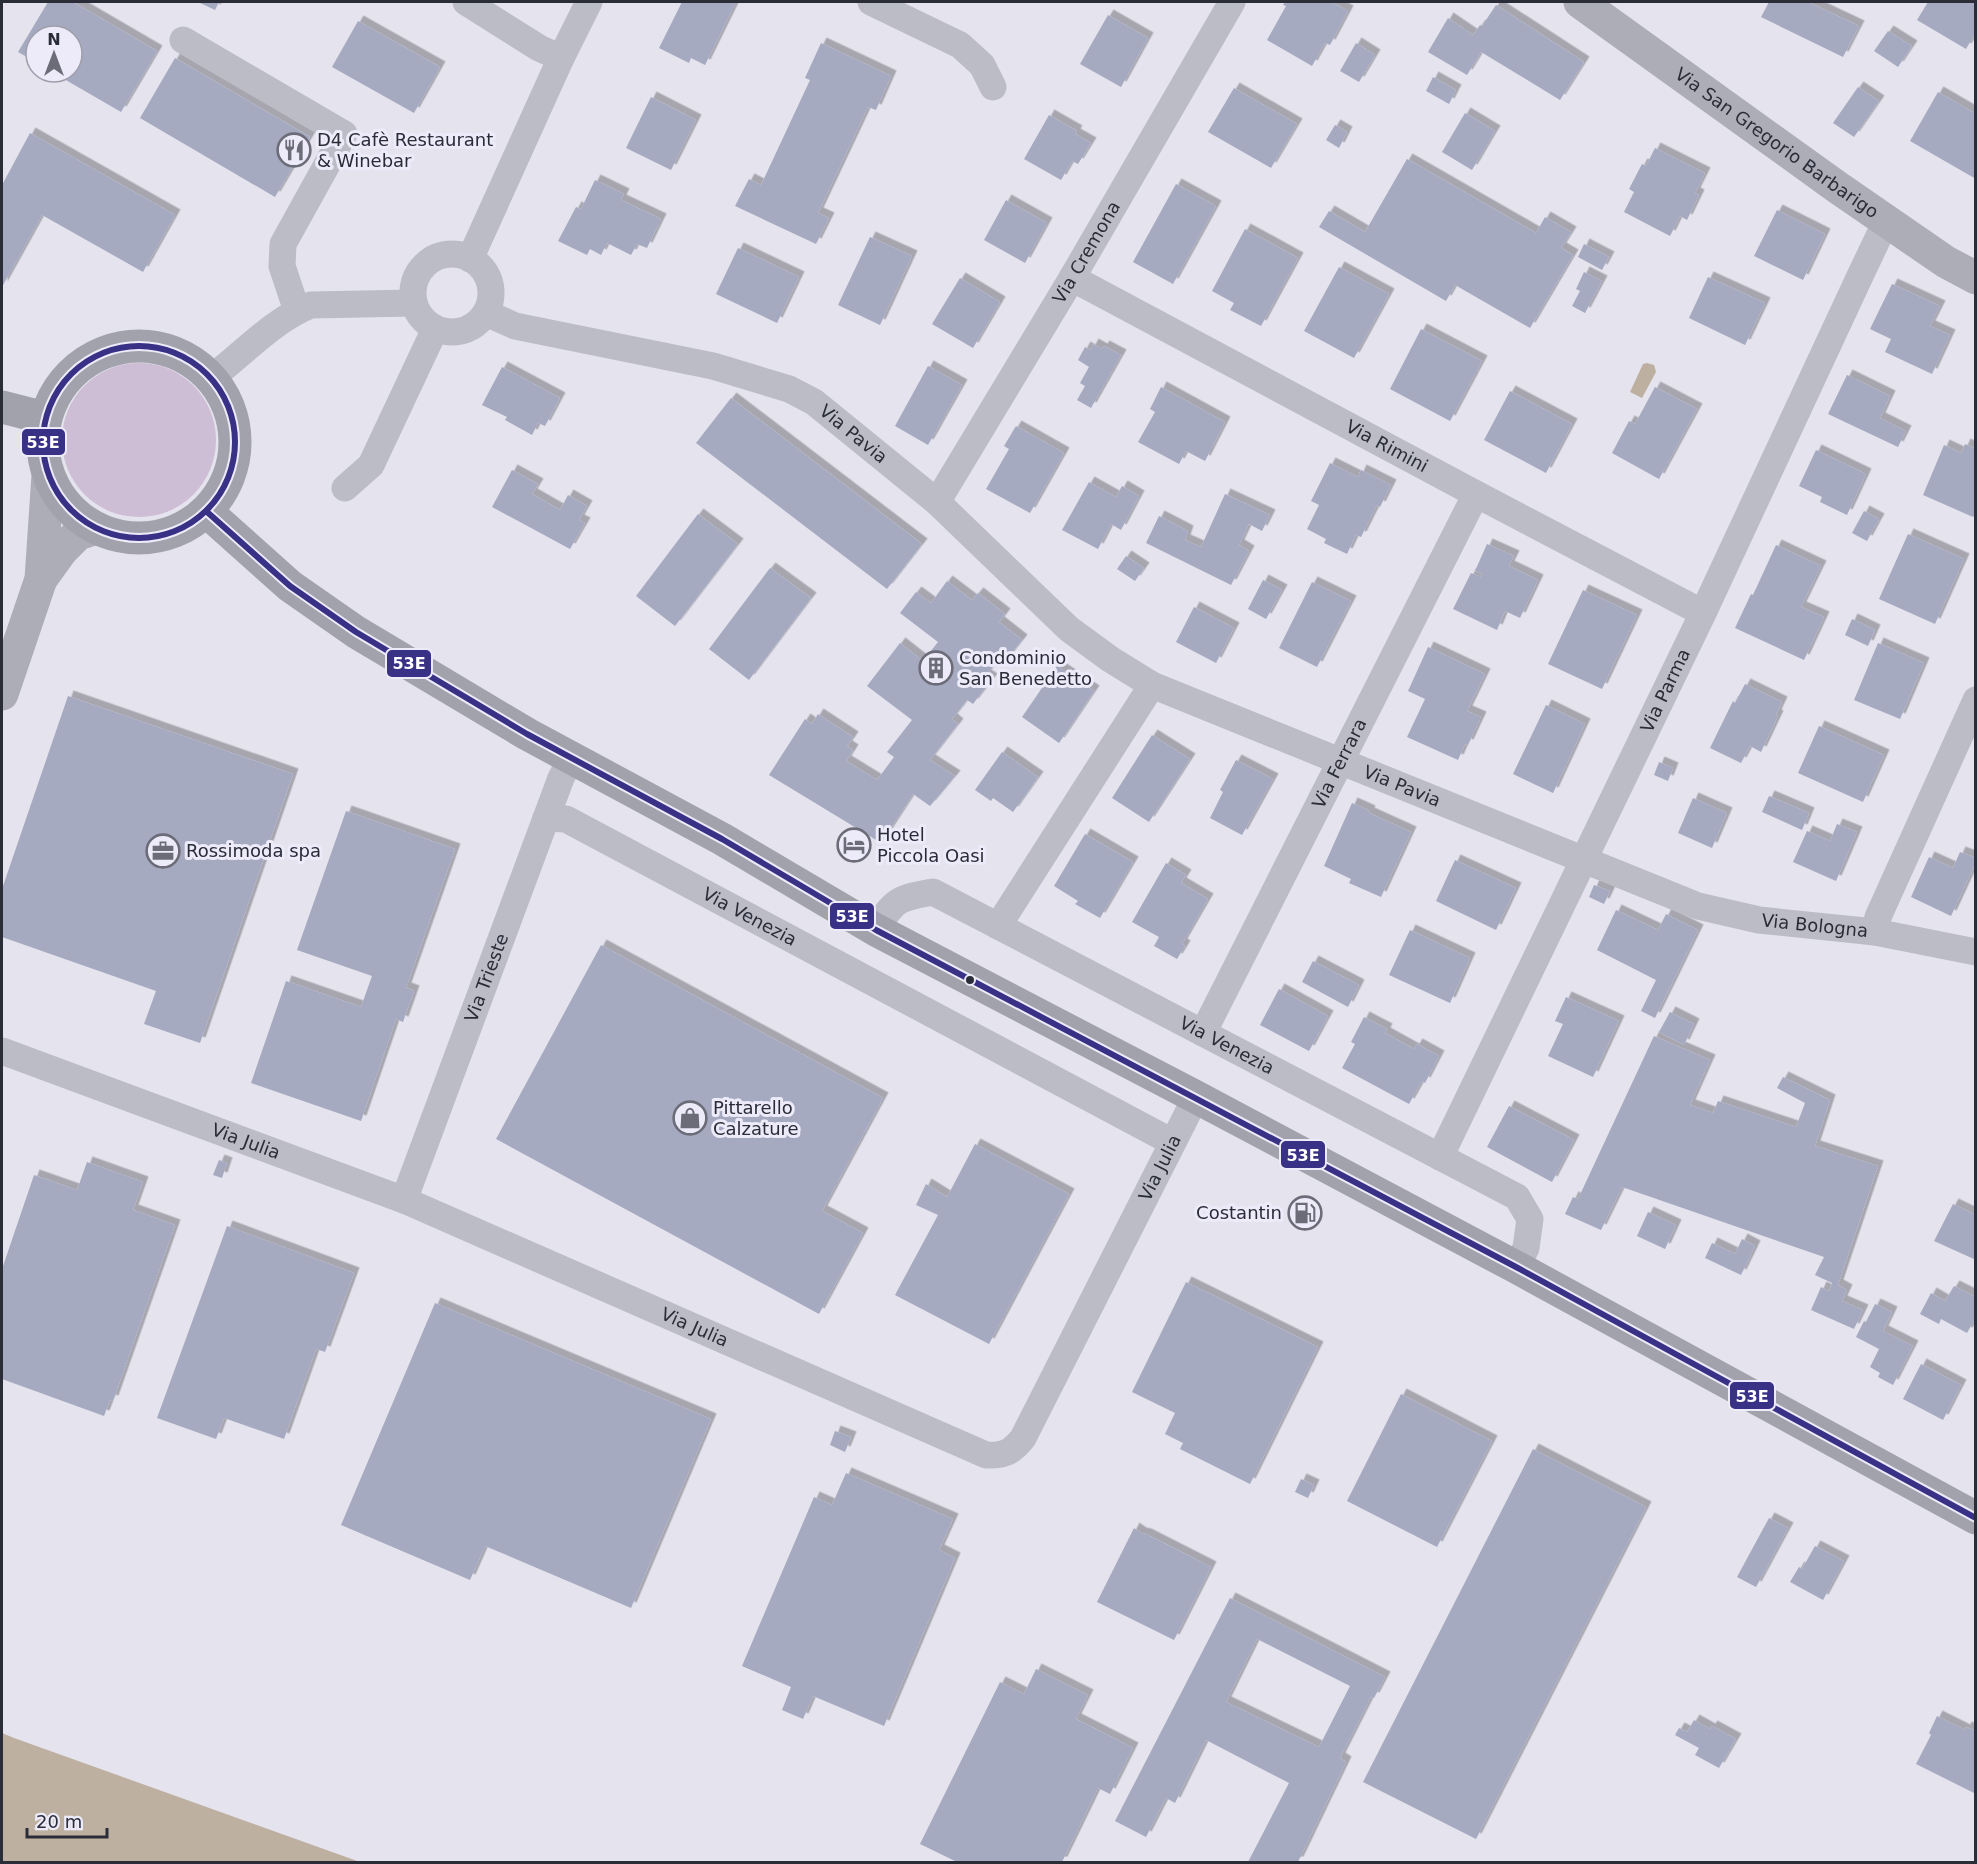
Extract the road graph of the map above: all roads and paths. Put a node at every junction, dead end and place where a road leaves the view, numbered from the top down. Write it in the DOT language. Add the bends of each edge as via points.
graph roads {
  1 [pos="466,2"];
  2 [pos="589,2"];
  3 [pos="871,2"];
  4 [pos="1232,2"];
  5 [pos="1580,2"];
  6 [pos="183,40"];
  7 [pos="561,58"];
  8 [pos="993,87"];
  9 [pos="1888,223"];
  10 [pos="470,259"];
  11 [pos="1072,278"];
  12 [pos="1976,278"];
  13 [pos="414,303"];
  14 [pos="297,311"];
  15 [pos="486,313"];
  16 [pos="435,329"];
  17 [pos="212,378"];
  18 [pos="2,407"];
  19 [pos="45,418"];
  20 [pos="48,475"];
  21 [pos="345,488"];
  22 [pos="1476,494"];
  23 [pos="937,502"];
  24 [pos="206,511"];
  25 [pos="96,528"];
  26 [pos="41,579"];
  27 [pos="1703,614"];
  28 [pos="1152,685"];
  29 [pos="2,694"];
  30 [pos="1976,700"];
  31 [pos="572,758"];
  32 [pos="1339,762"];
  33 [pos="546,818"];
  34 [pos="1584,860"];
  35 [pos="998,926"];
  36 [pos="876,930"];
  37 [pos="1875,932"];
  38 [pos="1976,952"];
  39 [pos="1203,1033"];
  40 [pos="2,1051"];
  41 [pos="1196,1097"];
  42 [pos="1172,1142"];
  43 [pos="1440,1157"];
  44 [pos="404,1200"];
  45 [pos="1516,1267"];
  46 [pos="1976,1518"];
  1 -- 7 [label="street"];
  2 -- 7 [label="street"];
  3 -- 8 [label="street" via="960,45 982,65"];
  4 -- 11 [label="street, Via Cremona"];
  5 -- 9 [label="street, Via San Gregorio Barbarigo"];
  6 -- 14 [label="street" via="344,134 283,244 282,266"];
  7 -- 10 [label="street"];
  9 -- 12 [label="street, Via San Gregorio Barbarigo"];
  9 -- 27 [label="street, Via Parma" via="1864,266"];
  10 -- 13 [label="street" via="458,255 433,259 416,278"];
  10 -- 15 [label="street" via="487,276 490,301"];
  11 -- 22 [label="street, Via Rimini"];
  11 -- 23 [label="street, Via Cremona"];
  13 -- 14 [label="street" via="311,305"];
  13 -- 16 [label="street" via="418,313"];
  14 -- 17 [label="street"];
  15 -- 16 [label="street" via="468,329"];
  15 -- 23 [label="street, Via Pavia" via="515,326 713,366 789,389 814,402"];
  16 -- 21 [label="street" via="371,465"];
  17 -- 19 [label="main road" via="189,359 161,348 131,346 102,353 76,368 57,391"];
  17 -- 24 [label="main road" via="227,403 235,431 233,460 224,488"];
  18 -- 19 [label="main road"];
  19 -- 20 [label="main road" via="42,437"];
  20 -- 25 [label="main road" via="67,506"];
  20 -- 26 [label="street"];
  22 -- 27 [label="street, Via Rimini"];
  22 -- 32 [label="street, Via Ferrara"];
  23 -- 28 [label="street, Via Pavia" via="1069,629"];
  24 -- 25 [label="main road" via="187,525 142,538 118,536"];
  24 -- 31 [label="main road" via="290,586 356,632"];
  25 -- 26 [label="street" via="78,534"];
  26 -- 29 [label="street"];
  27 -- 34 [label="street, Via Parma"];
  28 -- 32 [label="street, Via Pavia"];
  28 -- 35 [label="street"];
  30 -- 37 [label="street, Via Bologna" via="1878,917"];
  31 -- 33 [label="street, Via Trieste"];
  31 -- 36 [label="main road" via="722,839"];
  32 -- 34 [label="street, Via Pavia"];
  32 -- 39 [label="street, Via Ferrara"];
  33 -- 42 [label="street, Via Venezia" via="566,819"];
  33 -- 44 [label="street, Via Trieste"];
  34 -- 37 [label="street, Via Bologna" via="1725,913"];
  34 -- 43 [label="street, Via Parma"];
  35 -- 36 [label="street, Via Venezia" via="933,892 909,896 892,905"];
  35 -- 39 [label="street, Via Venezia"];
  36 -- 41 [label="main road"];
  37 -- 38 [label="street"];
  39 -- 43 [label="street, Via Venezia"];
  40 -- 44 [label="street, Via Julia"];
  41 -- 42 [label="street, Via Julia"];
  41 -- 45 [label="main road"];
  42 -- 44 [label="street, Via Julia" via="1023,1438 1000,1456 986,1455"];
  43 -- 45 [label="street, Via Venezia" via="1517,1197 1530,1219 1526,1248"];
  45 -- 46 [label="main road"];
}
